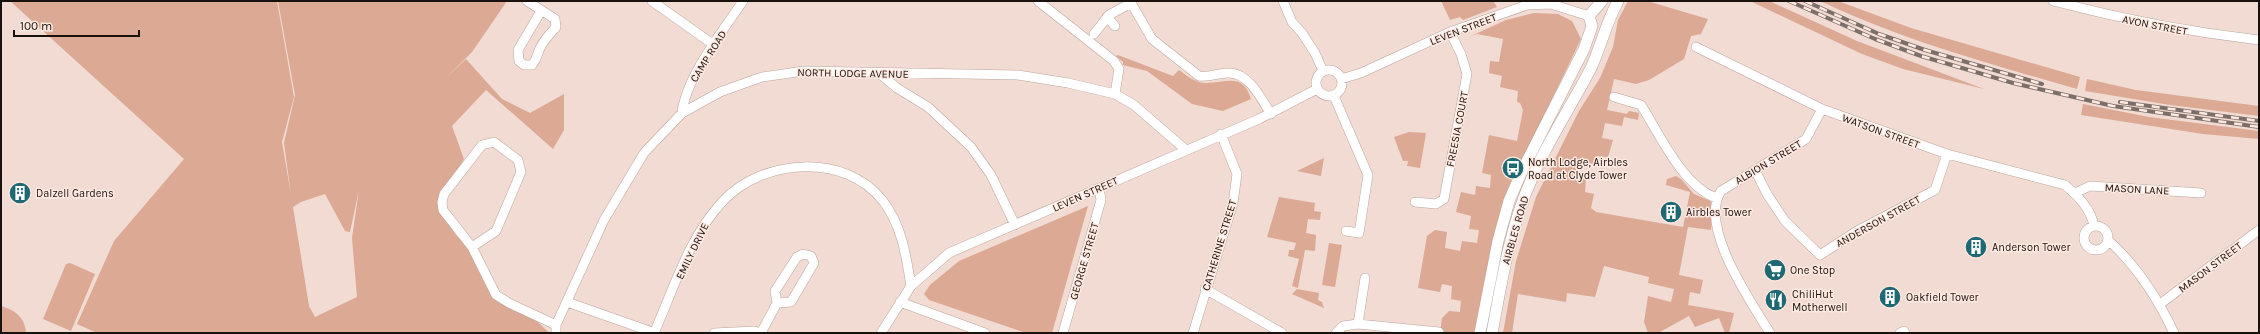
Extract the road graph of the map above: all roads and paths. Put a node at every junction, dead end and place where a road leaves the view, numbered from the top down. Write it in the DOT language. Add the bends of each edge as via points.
graph roads {
  1 [pos="527,1"];
  2 [pos="652,1"];
  3 [pos="743,1"];
  4 [pos="1038,1"];
  5 [pos="1283,1"];
  6 [pos="1602,1"];
  7 [pos="1618,1"];
  8 [pos="2053,1"];
  9 [pos="1131,2"];
  10 [pos="541,11"];
  11 [pos="1107,17"];
  12 [pos="1592,17"];
  13 [pos="1607,23"];
  14 [pos="1115,26"];
  15 [pos="1450,32"];
  16 [pos="1094,34"];
  17 [pos="2259,40"];
  18 [pos="714,45"];
  19 [pos="1696,47"];
  20 [pos="1323,71"];
  21 [pos="879,73"];
  22 [pos="1341,79"];
  23 [pos="1317,89"];
  24 [pos="1115,94"];
  25 [pos="1334,96"];
  26 [pos="1614,97"];
  27 [pos="1822,109"];
  28 [pos="682,114"];
  29 [pos="1270,114"];
  30 [pos="1221,134"];
  31 [pos="1186,150"];
  32 [pos="1947,154"];
  33 [pos="1755,170"];
  34 [pos="1099,188"];
  35 [pos="2074,193"];
  36 [pos="2201,193"];
  37 [pos="1716,198"];
  38 [pos="1415,202"];
  39 [pos="1015,225"];
  40 [pos="2094,226"];
  41 [pos="2259,230"];
  42 [pos="1346,231"];
  43 [pos="2108,240"];
  44 [pos="472,247"];
  45 [pos="1365,278"];
  46 [pos="911,286"];
  47 [pos="1205,289"];
  48 [pos="567,302"];
  49 [pos="900,302"];
  50 [pos="777,303"];
  51 [pos="2160,304"];
  52 [pos="1358,324"];
  53 [pos="556,329"];
  54 [pos="2171,330"];
  55 [pos="1439,332"];
  56 [pos="655,333"];
  57 [pos="714,333"];
  58 [pos="760,333"];
  59 [pos="881,333"];
  60 [pos="985,333"];
  61 [pos="1063,333"];
  62 [pos="1192,333"];
  63 [pos="1282,333"];
  64 [pos="1336,333"];
  65 [pos="1480,333"];
  66 [pos="1492,333"];
  67 [pos="1770,333"];
  1 -- 10 [label="street"];
  2 -- 18 [label="street"];
  3 -- 18 [label="street, CAMP ROAD"];
  4 -- 24 [label="street" via="1114,61 1119,69"];
  5 -- 20 [label="street" via="1292,22 1315,53"];
  6 -- 12 [label="main road, AIRBLES ROAD"];
  7 -- 13 [label="main road, AIRBLES ROAD"];
  8 -- 17 [label="street, AVON STREET" via="2174,29"];
  9 -- 11 [label="street"];
  9 -- 29 [label="street" via="1152,39 1162,49 1199,76 1230,73 1245,79"];
  10 -- 10 [label="street" via="518,50 519,61 524,65 532,65 538,58 540,49 556,27 555,19"];
  11 -- 14 [label="street"];
  11 -- 16 [label="street"];
  12 -- 13 [label="main road" via="1598,28"];
  12 -- 13 [label="main road" via="1605,12"];
  12 -- 15 [label="street, LEVEN STREET" via="1550,4 1527,6"];
  12 -- 65 [label="main road, AIRBLES ROAD" via="1584,49 1523,169 1510,201 1498,241"];
  13 -- 66 [label="main road, AIRBLES ROAD" via="1602,44 1590,69 1526,190 1506,255"];
  15 -- 22 [label="street, LEVEN STREET" via="1361,73"];
  15 -- 38 [label="street, FREESIA COURT" via="1467,74 1444,198 1436,204"];
  18 -- 28 [label="street, CAMP ROAD" via="693,77 684,99"];
  19 -- 27 [label="street, WATSON STREET"];
  20 -- 22 [label="street" via="1334,71"];
  20 -- 23 [label="street" via="1316,79"];
  21 -- 24 [label="street, NORTH LODGE AVENUE" via="1018,75"];
  21 -- 28 [label="street, NORTH LODGE AVENUE" via="804,71 762,77 720,92"];
  21 -- 39 [label="street" via="897,88 928,107 971,147 991,175"];
  22 -- 25 [label="street" via="1341,88"];
  23 -- 25 [label="street" via="1324,96"];
  23 -- 29 [label="street, LEVEN STREET"];
  24 -- 31 [label="street, NORTH LODGE AVENUE" via="1134,105"];
  25 -- 42 [label="street" via="1368,175 1359,233"];
  26 -- 37 [label="street" via="1641,105 1685,176 1705,194"];
  27 -- 32 [label="street, WATSON STREET"];
  27 -- 33 [label="street, ALBION STREET" via="1806,139"];
  28 -- 48 [label="street, NORTH LODGE AVENUE" via="644,154 604,220"];
  29 -- 30 [label="street, LEVEN STREET"];
  30 -- 31 [label="street, LEVEN STREET"];
  30 -- 47 [label="street, CATHERINE STREET" via="1237,174 1233,203"];
  31 -- 34 [label="street, LEVEN STREET"];
  32 -- 33 [label="street, ANDERSON STREET" via="1935,190 1857,231 1820,255 1785,221"];
  32 -- 35 [label="street, WATSON STREET" via="2064,186"];
  33 -- 37 [label="street, ALBION STREET" via="1721,191"];
  34 -- 39 [label="street, LEVEN STREET"];
  34 -- 61 [label="street, GEORGE STREET" via="1101,200"];
  35 -- 36 [label="street, MASON LANE" via="2090,186"];
  35 -- 40 [label="street" via="2088,210"];
  37 -- 67 [label="street" via="1718,233 1729,263"];
  39 -- 46 [label="street, LEVEN STREET" via="949,253"];
  40 -- 43 [label="street" via="2105,229"];
  40 -- 43 [label="street" via="2084,233 2086,245 2092,250 2100,249"];
  41 -- 51 [label="street, MASON STREET"];
  43 -- 51 [label="street" via="2129,262"];
  44 -- 44 [label="street" via="496,231 522,172 518,160 494,142 482,145 444,194 442,202 443,210"];
  44 -- 53 [label="street" via="496,295"];
  45 -- 52 [label="street"];
  46 -- 49 [label="street, LEVEN STREET"];
  46 -- 56 [label="street, EMILY DRIVE" via="897,223 882,199 864,184 838,171 812,167 775,171 753,179 739,188 723,201 704,224"];
  47 -- 62 [label="street, CATHERINE STREET"];
  47 -- 63 [label="street"];
  48 -- 53 [label="street, NORTH LODGE AVENUE"];
  48 -- 56 [label="street"];
  49 -- 59 [label="street, LEVEN STREET"];
  49 -- 60 [label="street"];
  50 -- 50 [label="street" via="775,291 797,257 803,254 810,256 814,263 791,302"];
  50 -- 58 [label="street"];
  51 -- 54 [label="street"];
  52 -- 55 [label="street"];
  52 -- 64 [label="street" via="1343,326"];
  57 -- 58 [label="street"];
}
